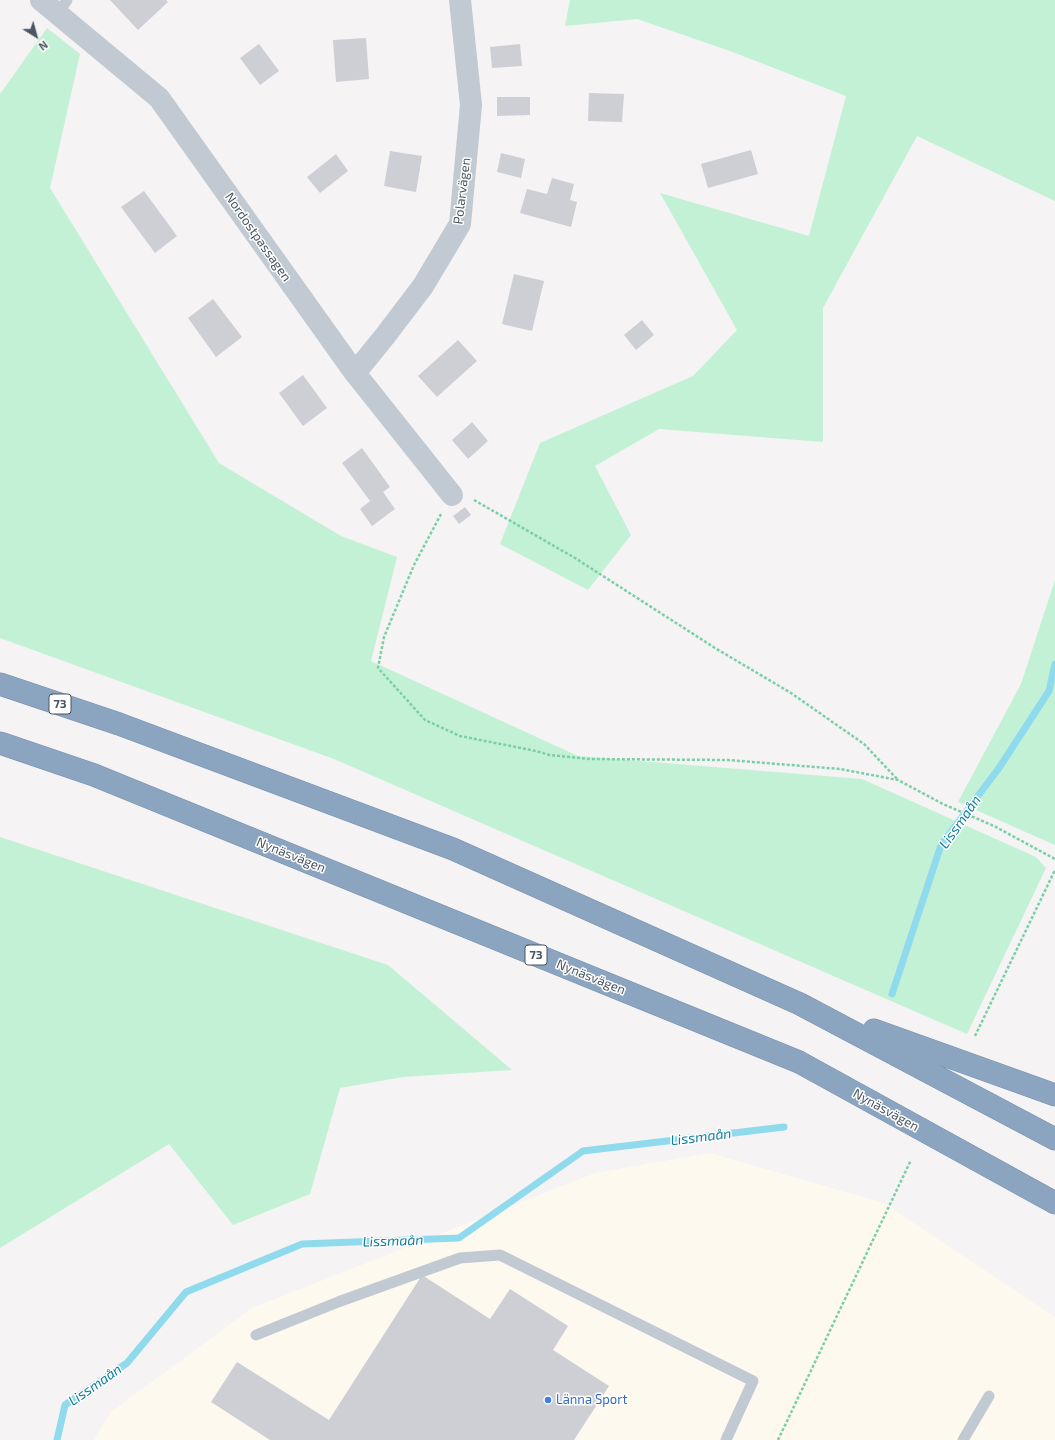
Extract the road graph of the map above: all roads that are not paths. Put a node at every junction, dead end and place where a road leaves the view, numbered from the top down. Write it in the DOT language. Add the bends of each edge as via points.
graph roads {
  1 [pos="460,0"];
  2 [pos="55,5"];
  3 [pos="355,373"];
  4 [pos="452,495"];
  5 [pos="0,684"];
  6 [pos="0,743"];
  7 [pos="800,1004"];
  8 [pos="1055,1095"];
  9 [pos="1055,1139"];
  10 [pos="1055,1203"];
  11 [pos="256,1335"];
  12 [pos="989,1396"];
  13 [pos="726,1440"];
  14 [pos="963,1440"];
  1 -- 3 [label="street, Polarvägen" via="471,105 460,224 423,286"];
  2 -- 3 [label="street, Nordostpassagen" via="159,98"];
  3 -- 4 [label="street, Nordostpassagen"];
  5 -- 7 [label="highway, 73" via="119,724 453,849"];
  6 -- 10 [label="highway, Nynäsvägen / 73" via="101,778 799,1062"];
  7 -- 8 [label="highway"];
  7 -- 9 [label="highway, 73"];
  11 -- 13 [label="lane" via="460,1258 500,1255 753,1381"];
  12 -- 14 [label="lane"];
}
